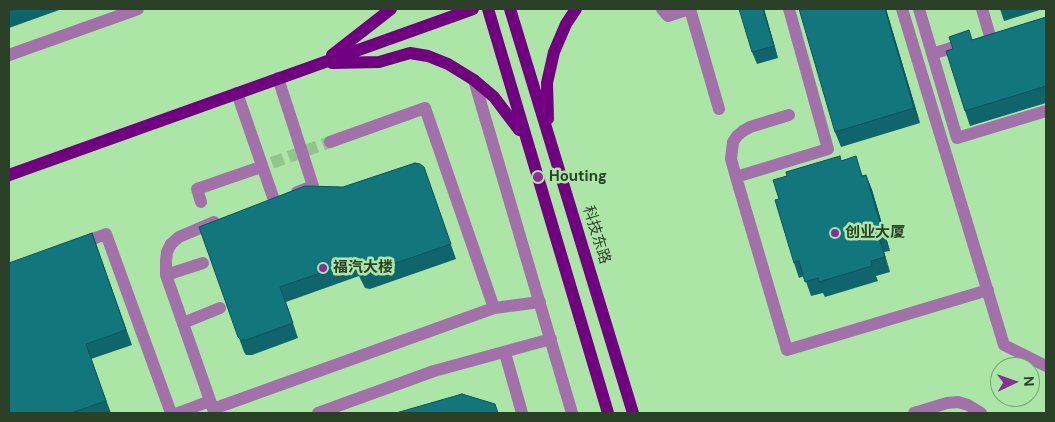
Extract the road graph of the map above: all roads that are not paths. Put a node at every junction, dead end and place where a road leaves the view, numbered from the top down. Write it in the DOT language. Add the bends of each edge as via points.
graph roads {
  1 [pos="138,9"];
  2 [pos="391,9"];
  3 [pos="473,9"];
  4 [pos="488,9"];
  5 [pos="510,9"];
  6 [pos="576,9"];
  7 [pos="662,9"];
  8 [pos="689,9"];
  9 [pos="789,9"];
  10 [pos="902,9"];
  11 [pos="919,9"];
  12 [pos="982,9"];
  13 [pos="932,54"];
  14 [pos="9,55"];
  15 [pos="322,63"];
  16 [pos="278,78"];
  17 [pos="474,80"];
  18 [pos="237,93"];
  19 [pos="719,109"];
  20 [pos="1046,111"];
  21 [pos="789,115"];
  22 [pos="548,134"];
  23 [pos="330,142"];
  24 [pos="527,142"];
  25 [pos="254,169"];
  26 [pos="9,175"];
  27 [pos="736,177"];
  28 [pos="201,202"];
  29 [pos="230,216"];
  30 [pos="70,247"];
  31 [pos="202,263"];
  32 [pos="166,275"];
  33 [pos="988,290"];
  34 [pos="540,302"];
  35 [pos="220,308"];
  36 [pos="494,308"];
  37 [pos="183,323"];
  38 [pos="551,339"];
  39 [pos="504,353"];
  40 [pos="1046,366"];
  41 [pos="210,401"];
  42 [pos="323,412"];
  43 [pos="171,413"];
  44 [pos="178,413"];
  45 [pos="522,413"];
  46 [pos="572,413"];
  47 [pos="608,413"];
  48 [pos="633,413"];
  49 [pos="914,413"];
  50 [pos="981,413"];
  1 -- 14 [label="street"];
  2 -- 15 [label="main road"];
  3 -- 15 [label="main road"];
  4 -- 24 [label="main road"];
  5 -- 22 [label="main road, 科技东路"];
  6 -- 22 [label="main road" via="554,52 547,82"];
  7 -- 8 [label="street" via="668,16"];
  8 -- 19 [label="street"];
  9 -- 27 [label="street" via="828,149"];
  10 -- 33 [label="street"];
  11 -- 13 [label="street"];
  12 -- 13 [label="street" via="995,34"];
  13 -- 20 [label="street" via="956,138"];
  15 -- 16 [label="main road"];
  15 -- 17 [label="main road" via="379,62 410,53 448,64"];
  16 -- 18 [label="main road"];
  16 -- 18 [label="street" via="313,186 270,201"];
  17 -- 24 [label="main road" via="494,96"];
  17 -- 34 [label="street"];
  18 -- 26 [label="main road"];
  21 -- 27 [label="street" via="750,127 737,136 731,159"];
  22 -- 48 [label="main road, 科技东路"];
  23 -- 36 [label="street" via="426,108"];
  24 -- 47 [label="main road"];
  25 -- 28 [label="street" via="197,189"];
  27 -- 33 [label="street" via="788,350"];
  29 -- 32 [label="street" via="179,237 167,252"];
  30 -- 43 [label="street" via="106,234"];
  31 -- 32 [label="street"];
  32 -- 37 [label="street"];
  33 -- 40 [label="street" via="1004,345"];
  34 -- 36 [label="street"];
  34 -- 38 [label="street"];
  35 -- 37 [label="street"];
  36 -- 41 [label="street" via="213,409"];
  37 -- 41 [label="street"];
  38 -- 39 [label="street"];
  38 -- 46 [label="street"];
  39 -- 42 [label="street" via="434,371"];
  39 -- 45 [label="street"];
  41 -- 44 [label="street"];
  49 -- 50 [label="street" via="958,402 968,404"];
}
